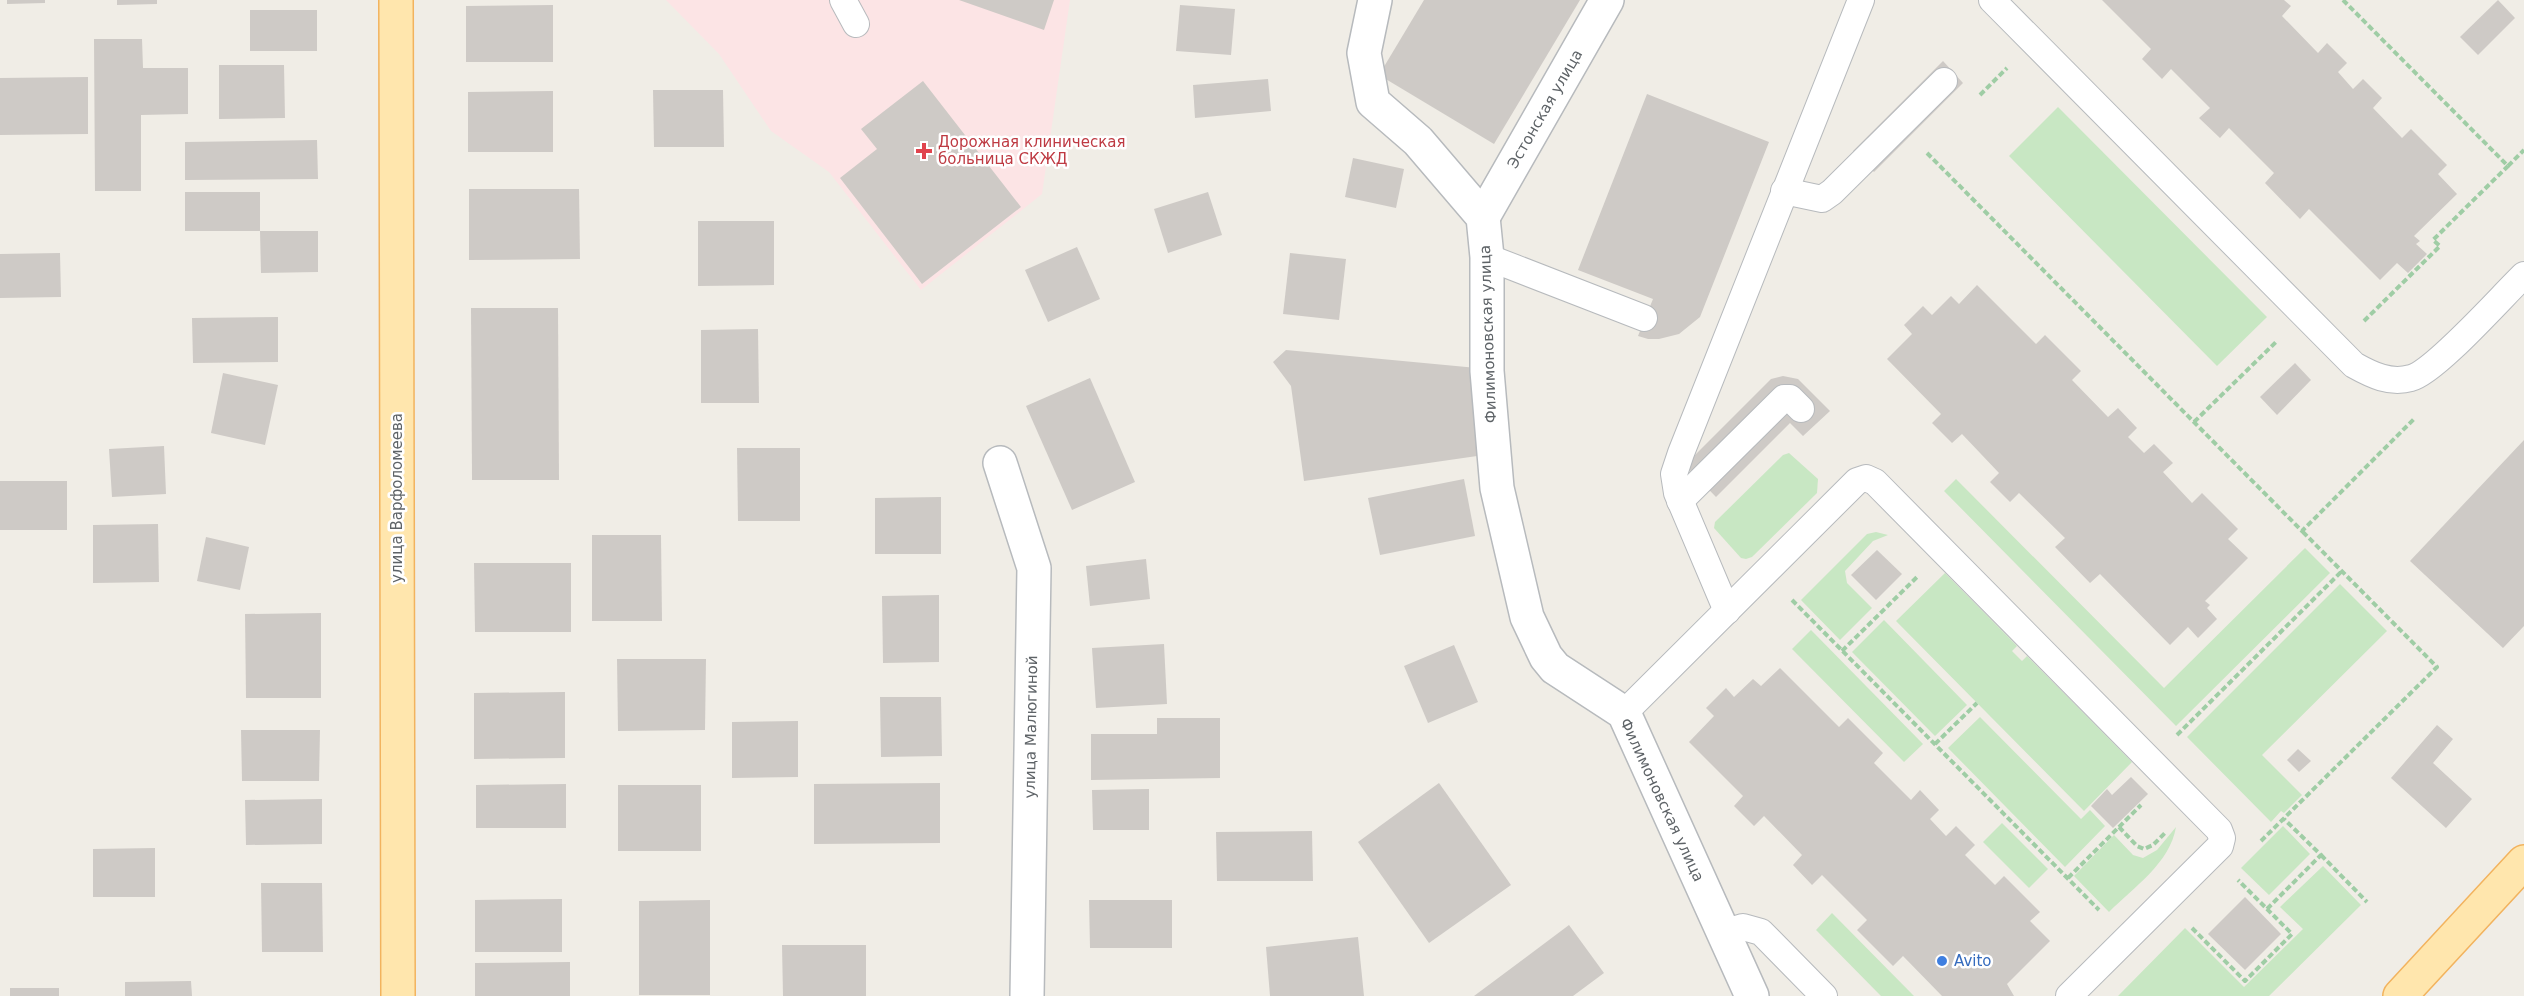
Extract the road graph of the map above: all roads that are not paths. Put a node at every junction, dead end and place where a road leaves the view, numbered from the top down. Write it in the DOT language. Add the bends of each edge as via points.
graph roads {
  1 [pos="396,0"];
  2 [pos="843,0"];
  3 [pos="1607,0"];
  4 [pos="1861,0"];
  5 [pos="1992,0"];
  6 [pos="1374,1"];
  7 [pos="856,24"];
  8 [pos="1944,81"];
  9 [pos="1784,191"];
  10 [pos="1483,217"];
  11 [pos="1487,257"];
  12 [pos="2524,275"];
  13 [pos="1644,318"];
  14 [pos="1802,409"];
  15 [pos="1000,463"];
  16 [pos="1680,501"];
  17 [pos="1727,611"];
  18 [pos="1624,713"];
  19 [pos="2524,862"];
  20 [pos="1723,933"];
  21 [pos="398,996"];
  22 [pos="1027,996"];
  23 [pos="1752,996"];
  24 [pos="1824,996"];
  25 [pos="2069,996"];
  26 [pos="2400,996"];
  1 -- 21 [label="main road, улица Варфоломеева"];
  2 -- 7 [label="lane"];
  3 -- 10 [label="street, Эстонская улица"];
  4 -- 9 [label="lane"];
  5 -- 12 [label="lane" via="2354,365 2372,375 2392,381 2412,378 2431,367"];
  6 -- 10 [label="street" via="1364,53 1373,102 1418,141"];
  8 -- 9 [label="lane" via="1822,199"];
  9 -- 16 [label="lane" via="1680,453 1674,474"];
  10 -- 11 [label="street, Филимоновская улица"];
  11 -- 13 [label="lane"];
  11 -- 18 [label="street, Филимоновская улица" via="1487,371 1497,488 1527,617 1555,668"];
  14 -- 16 [label="lane" via="1790,398 1784,398"];
  15 -- 22 [label="street, улица Малюгиной" via="1034,568"];
  16 -- 17 [label="lane"];
  17 -- 18 [label="lane"];
  17 -- 25 [label="lane" via="1857,482 1866,478 1875,482 2219,830 2220,846"];
  18 -- 20 [label="street, Филимоновская улица"];
  19 -- 26 [label="main road"];
  20 -- 23 [label="street, Филимоновская улица"];
  20 -- 24 [label="lane" via="1743,927 1761,932"];
}
